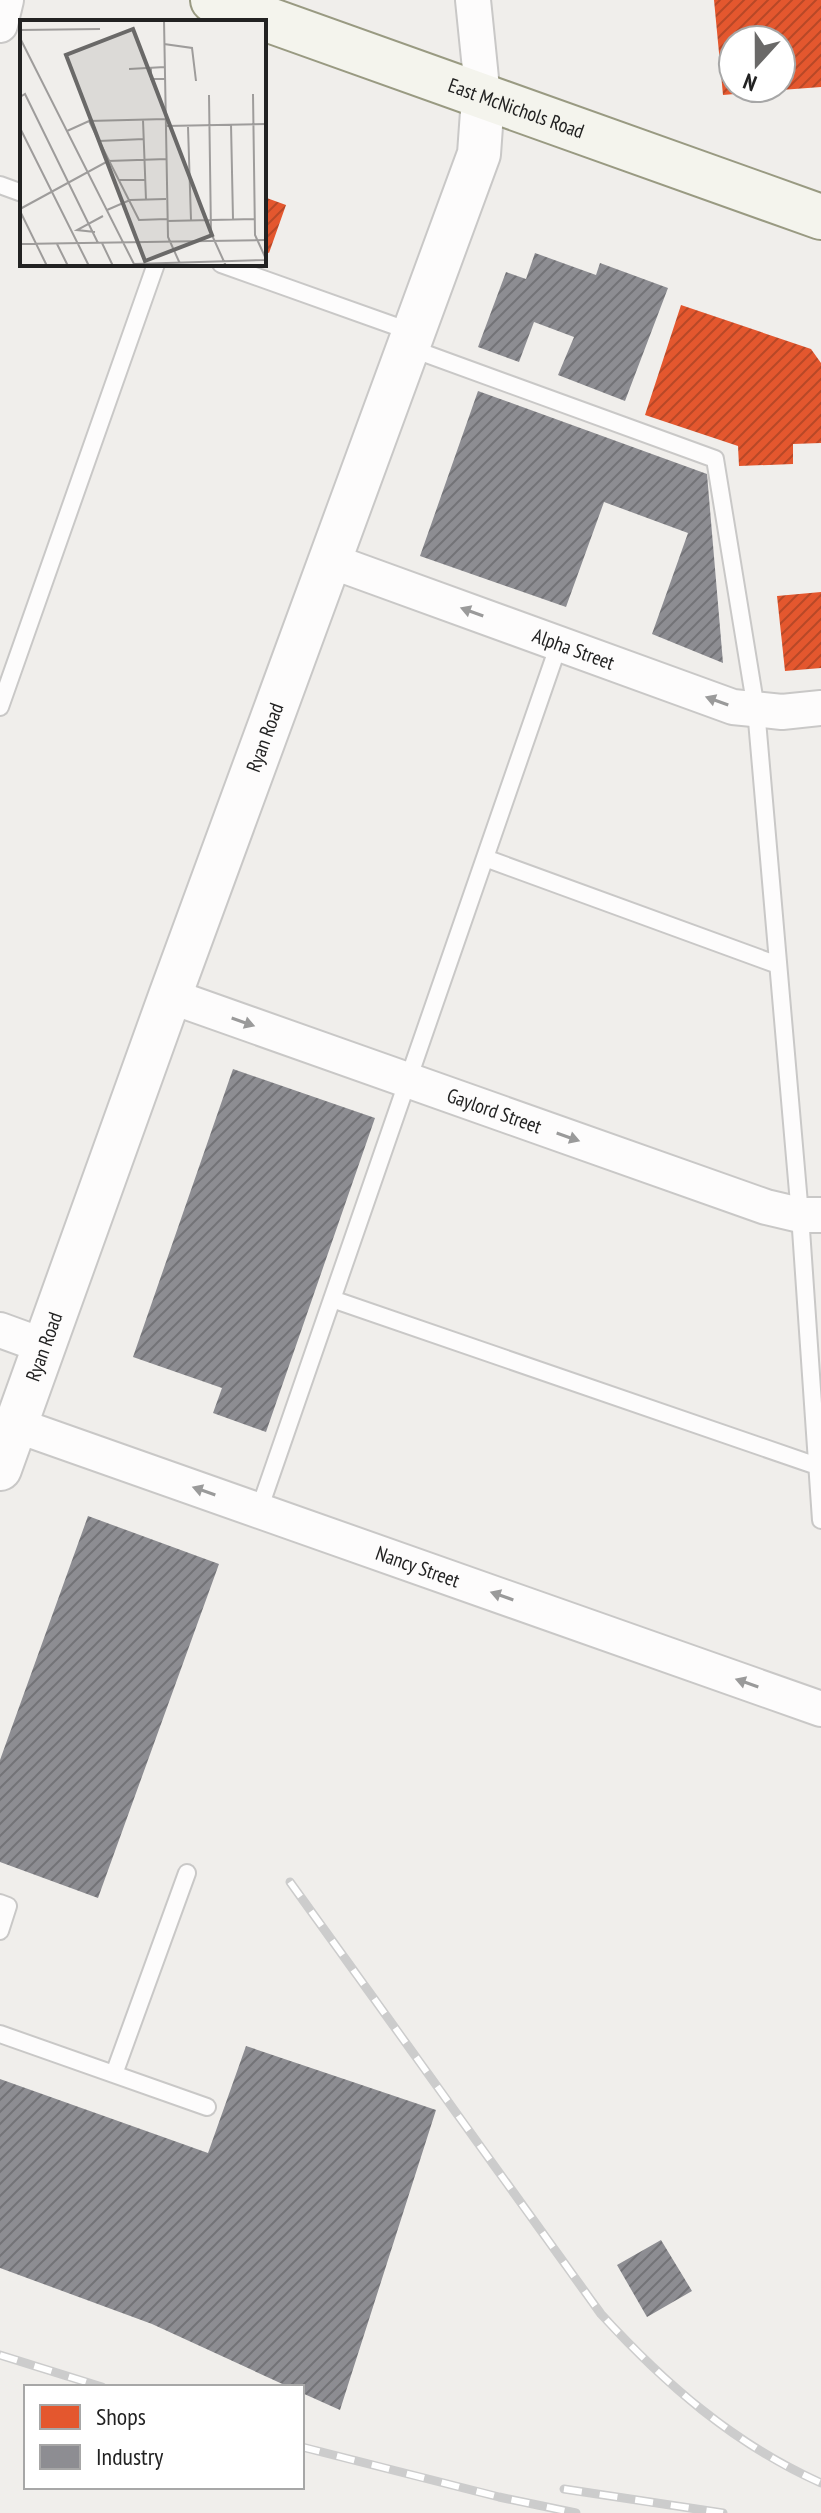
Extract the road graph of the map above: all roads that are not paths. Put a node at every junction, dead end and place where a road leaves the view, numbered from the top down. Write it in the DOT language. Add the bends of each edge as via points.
graph roads {
  1 [pos="6,0"];
  2 [pos="213,0"];
  3 [pos="473,0"];
  4 [pos="0,25"];
  5 [pos="483,98"];
  6 [pos="0,185"];
  7 [pos="20,192"];
  8 [pos="821,217"];
  9 [pos="155,266"];
  10 [pos="226,266"];
  11 [pos="411,340"];
  12 [pos="331,561"];
  13 [pos="559,644"];
  14 [pos="0,707"];
  15 [pos="821,708"];
  16 [pos="756,709"];
  17 [pos="485,858"];
  18 [pos="778,965"];
  19 [pos="170,996"];
  20 [pos="408,1081"];
  21 [pos="811,1215"];
  22 [pos="332,1299"];
  23 [pos="0,1330"];
  24 [pos="44,1346"];
  25 [pos="16,1425"];
  26 [pos="817,1466"];
  27 [pos="0,1469"];
  28 [pos="259,1510"];
  29 [pos="821,1520"];
  30 [pos="821,1709"];
  31 [pos="187,1873"];
  32 [pos="0,1903"];
  33 [pos="0,1931"];
  34 [pos="0,2034"];
  35 [pos="114,2074"];
  36 [pos="207,2107"];
  1 -- 4 [label="street"];
  2 -- 5 [label="main road, East McNichols Road"];
  3 -- 5 [label="street, Ryan Road"];
  5 -- 8 [label="main road, East McNichols Road"];
  5 -- 11 [label="street, Ryan Road" via="479,154"];
  6 -- 7 [label="lane"];
  9 -- 14 [label="lane"];
  10 -- 11 [label="lane"];
  11 -- 12 [label="street, Ryan Road"];
  11 -- 16 [label="lane" via="715,459"];
  13 -- 12 [label="street, Alpha Street, one-way"];
  12 -- 19 [label="street, Ryan Road"];
  16 -- 13 [label="street, Alpha Street, one-way" via="733,707"];
  13 -- 17 [label="lane"];
  15 -- 16 [label="street, Alpha Street"];
  16 -- 18 [label="lane"];
  17 -- 18 [label="lane"];
  17 -- 20 [label="lane"];
  18 -- 21 [label="lane"];
  19 -- 20 [label="street, Gaylord Street, one-way"];
  19 -- 24 [label="street, Ryan Road"];
  20 -- 21 [label="street, Gaylord Street, one-way" via="766,1207"];
  20 -- 22 [label="lane"];
  21 -- 26 [label="lane"];
  22 -- 26 [label="lane"];
  22 -- 28 [label="lane"];
  23 -- 24 [label="street"];
  24 -- 25 [label="street, Ryan Road"];
  25 -- 27 [label="street, Ryan Road"];
  28 -- 25 [label="street, Nancy Street, one-way"];
  26 -- 29 [label="lane"];
  30 -- 28 [label="street, Nancy Street, one-way"];
  31 -- 35 [label="lane"];
  32 -- 33 [label="lane" via="8,1906"];
  34 -- 35 [label="lane"];
  35 -- 36 [label="lane"];
}
